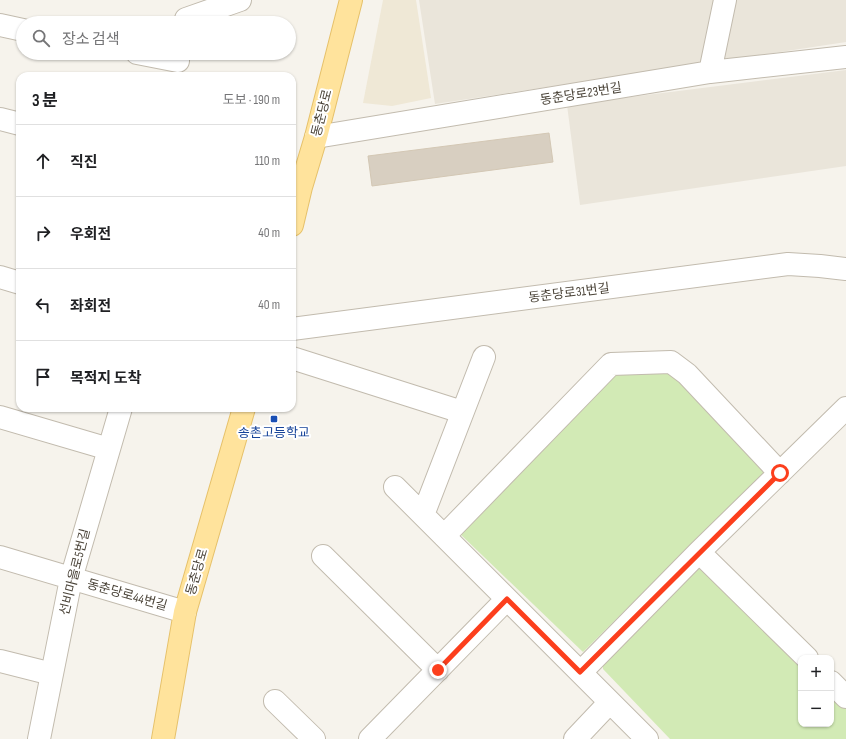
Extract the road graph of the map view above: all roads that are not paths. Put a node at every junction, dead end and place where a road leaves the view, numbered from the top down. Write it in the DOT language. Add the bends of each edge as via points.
graph roads {
  1 [pos="240,0"];
  2 [pos="351,0"];
  3 [pos="725,0"];
  4 [pos="187,14"];
  5 [pos="0,25"];
  6 [pos="16,28"];
  7 [pos="846,57"];
  8 [pos="165,60"];
  9 [pos="177,63"];
  10 [pos="710,72"];
  11 [pos="0,120"];
  12 [pos="16,123"];
  13 [pos="316,137"];
  14 [pos="297,186"];
  15 [pos="846,269"];
  16 [pos="0,277"];
  17 [pos="16,282"];
  18 [pos="296,328"];
  19 [pos="484,357"];
  20 [pos="296,359"];
  21 [pos="846,408"];
  22 [pos="120,412"];
  23 [pos="243,412"];
  24 [pos="462,412"];
  25 [pos="0,418"];
  26 [pos="109,449"];
  27 [pos="780,473"];
  28 [pos="395,487"];
  29 [pos="423,515"];
  30 [pos="444,536"];
  31 [pos="699,552"];
  32 [pos="323,556"];
  33 [pos="0,558"];
  34 [pos="71,578"];
  35 [pos="507,599"];
  36 [pos="185,612"];
  37 [pos="804,655"];
  38 [pos="0,661"];
  39 [pos="438,670"];
  40 [pos="580,672"];
  41 [pos="52,674"];
  42 [pos="834,685"];
  43 [pos="846,696"];
  44 [pos="275,701"];
  45 [pos="610,702"];
  46 [pos="39,739"];
  47 [pos="163,739"];
  48 [pos="314,739"];
  49 [pos="370,739"];
  50 [pos="575,739"];
  51 [pos="647,739"];
  1 -- 4 [label="street"];
  2 -- 13 [label="main road, 동춘당로"];
  3 -- 10 [label="street"];
  5 -- 6 [label="street"];
  7 -- 10 [label="street, 동춘당로23번길"];
  8 -- 9 [label="street"];
  10 -- 13 [label="street, 동춘당로23번길"];
  11 -- 12 [label="street"];
  13 -- 14 [label="main road, 동춘당로"];
  15 -- 18 [label="street, 동춘당로31번길" via="788,264"];
  16 -- 17 [label="street"];
  19 -- 24 [label="street"];
  20 -- 24 [label="street"];
  21 -- 27 [label="street"];
  22 -- 26 [label="street, 선비마을로5번길"];
  23 -- 36 [label="main road, 동춘당로"];
  24 -- 29 [label="street"];
  25 -- 26 [label="street"];
  26 -- 34 [label="street, 선비마을로5번길"];
  27 -- 30 [label="street" via="687,374 672,362 611,364"];
  27 -- 31 [label="street"];
  28 -- 29 [label="street"];
  29 -- 30 [label="street"];
  30 -- 35 [label="street"];
  31 -- 37 [label="street"];
  31 -- 40 [label="street"];
  32 -- 39 [label="street"];
  33 -- 34 [label="street, 동춘당로44번길"];
  34 -- 36 [label="street, 동춘당로44번길"];
  34 -- 41 [label="street, 선비마을로5번길"];
  35 -- 39 [label="street"];
  35 -- 40 [label="street"];
  36 -- 47 [label="main road, 동춘당로"];
  38 -- 41 [label="street"];
  39 -- 49 [label="street"];
  40 -- 45 [label="street"];
  41 -- 46 [label="street, 선비마을로5번길"];
  42 -- 43 [label="street"];
  44 -- 48 [label="street"];
  45 -- 50 [label="street"];
  45 -- 51 [label="street"];
}
